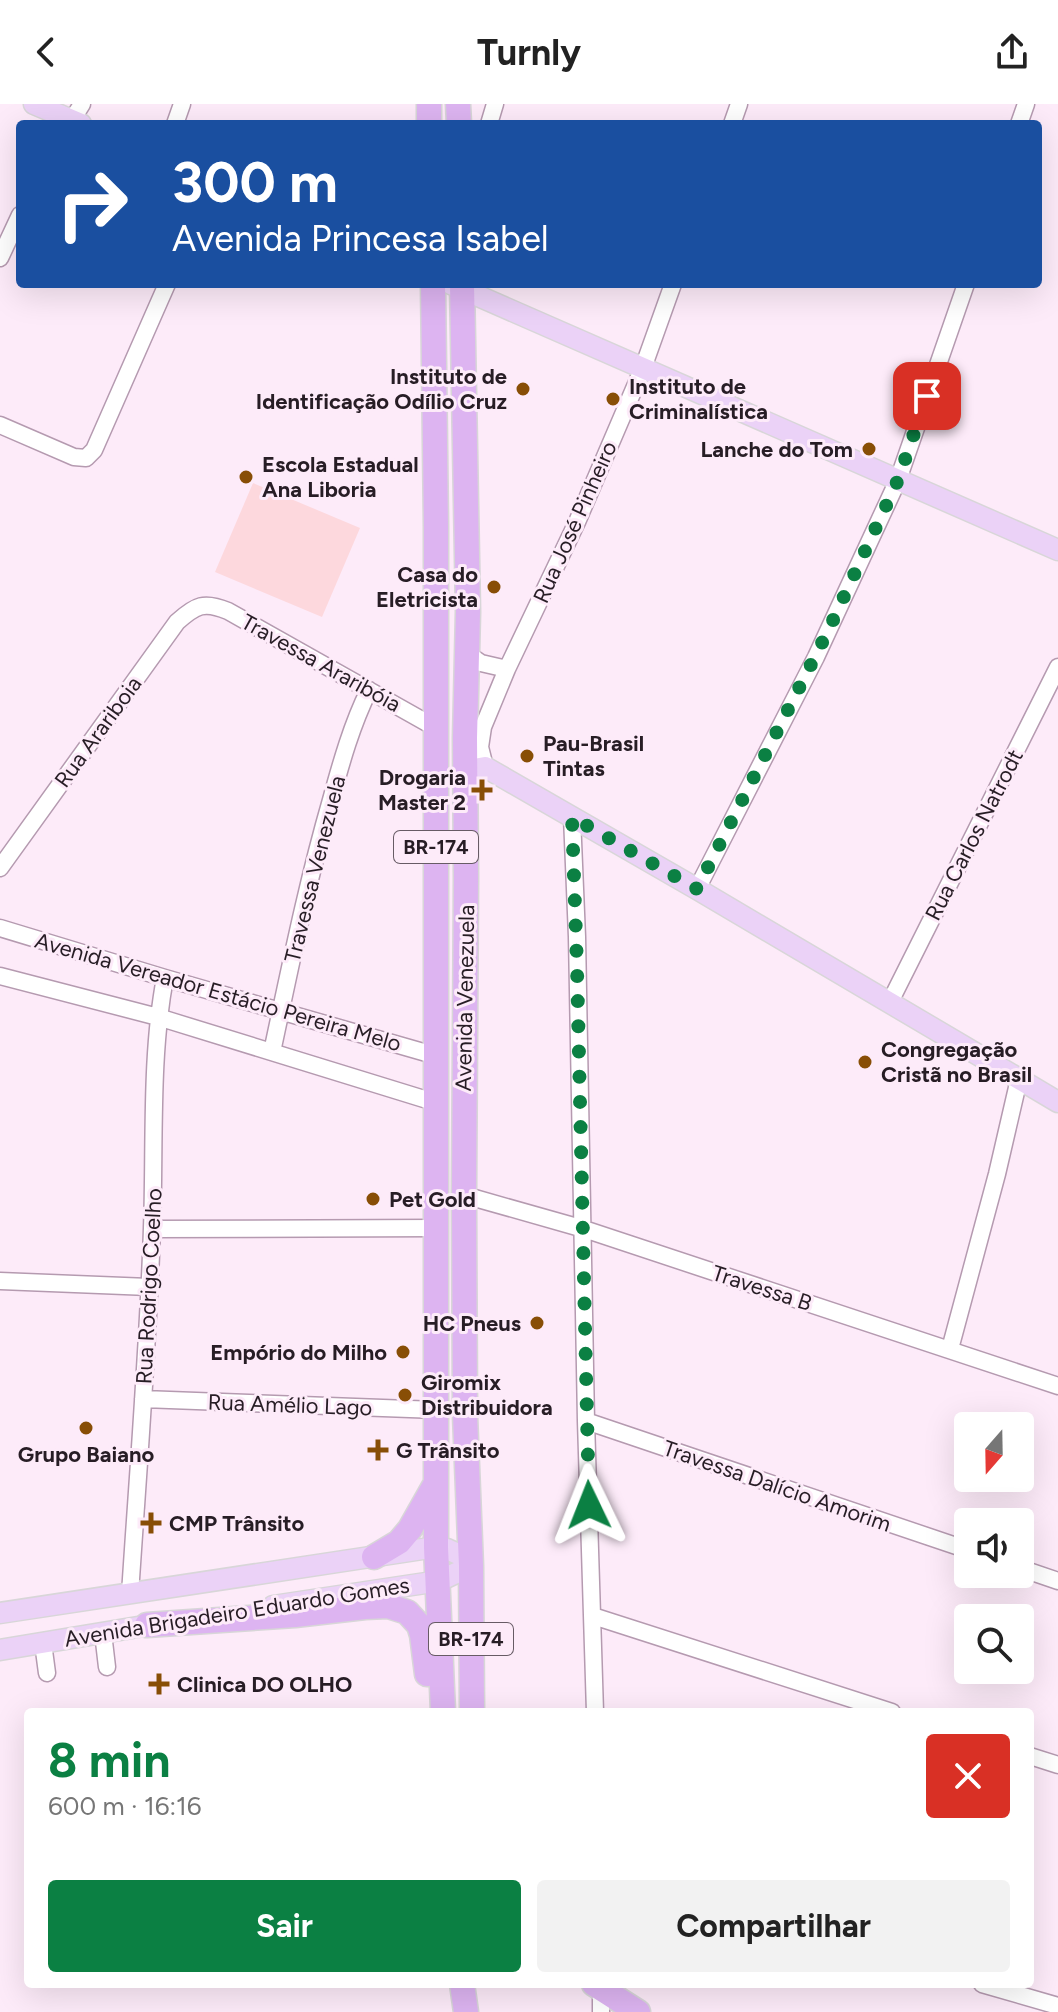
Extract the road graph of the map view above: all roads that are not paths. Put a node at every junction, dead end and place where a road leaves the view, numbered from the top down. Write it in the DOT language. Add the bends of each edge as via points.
graph roads {
  1 [pos="34,104"];
  2 [pos="72,118"];
  3 [pos="16,224"];
  4 [pos="0,258"];
  5 [pos="165,288"];
  6 [pos="433,288"];
  7 [pos="458,288"];
  8 [pos="463,288"];
  9 [pos="672,288"];
  10 [pos="965,288"];
  11 [pos="643,368"];
  12 [pos="0,425"];
  13 [pos="898,480"];
  14 [pos="436,539"];
  15 [pos="467,542"];
  16 [pos="1058,550"];
  17 [pos="203,605"];
  18 [pos="468,654"];
  19 [pos="1058,667"];
  20 [pos="507,669"];
  21 [pos="369,690"];
  22 [pos="436,728"];
  23 [pos="475,772"];
  24 [pos="572,817"];
  25 [pos="0,868"];
  26 [pos="436,868"];
  27 [pos="466,878"];
  28 [pos="697,889"];
  29 [pos="0,928"];
  30 [pos="0,976"];
  31 [pos="165,978"];
  32 [pos="890,1002"];
  33 [pos="281,1010"];
  34 [pos="158,1017"];
  35 [pos="272,1052"];
  36 [pos="437,1056"];
  37 [pos="1019,1079"];
  38 [pos="1058,1102"];
  39 [pos="437,1103"];
  40 [pos="464,1195"];
  41 [pos="437,1228"];
  42 [pos="152,1229"];
  43 [pos="584,1229"];
  44 [pos="0,1281"];
  45 [pos="149,1287"];
  46 [pos="950,1349"];
  47 [pos="1058,1386"];
  48 [pos="143,1399"];
  49 [pos="437,1410"];
  50 [pos="586,1421"];
  51 [pos="437,1481"];
  52 [pos="954,1545"];
  53 [pos="436,1547"];
  54 [pos="374,1557"];
  55 [pos="471,1563"];
  56 [pos="1034,1573"];
  57 [pos="439,1581"];
  58 [pos="1058,1581"];
  59 [pos="130,1594"];
  60 [pos="0,1613"];
  61 [pos="593,1616"];
  62 [pos="147,1625"];
  63 [pos="103,1633"];
  64 [pos="43,1643"];
  65 [pos="0,1650"];
  66 [pos="107,1667"];
  67 [pos="47,1673"];
  68 [pos="430,1708"];
  69 [pos="443,1708"];
  70 [pos="472,1708"];
  71 [pos="595,1708"];
  72 [pos="880,1708"];
  73 [pos="1034,1757"];
  74 [pos="1058,1765"];
  75 [pos="463,1988"];
  76 [pos="473,1988"];
  77 [pos="994,1988"];
  78 [pos="599,1995"];
  79 [pos="1053,2007"];
  80 [pos="466,2012"];
  81 [pos="473,2012"];
  82 [pos="638,2012"];
  1 -- 2 [label="main road"];
  3 -- 4 [label="street"];
  5 -- 12 [label="street" via="86,458"];
  6 -- 14 [label="highway, Avenida Venezuela / BR-174"];
  7 -- 15 [label="highway, Avenida Venezuela / BR-174"];
  8 -- 11 [label="main road"];
  9 -- 11 [label="street, Rua José Pinheiro"];
  10 -- 13 [label="street"];
  11 -- 13 [label="main road"];
  11 -- 20 [label="street, Rua José Pinheiro"];
  13 -- 16 [label="main road"];
  13 -- 28 [label="street" via="816,657"];
  14 -- 15 [label="highway" via="441,516 450,514 461,522"];
  14 -- 22 [label="highway, Avenida Venezuela / BR-174"];
  15 -- 18 [label="highway, Avenida Venezuela / BR-174"];
  17 -- 21 [label="street, Travessa Araribóia" via="228,611"];
  17 -- 25 [label="street, Rua Arariboia" via="177,622"];
  18 -- 20 [label="street"];
  18 -- 23 [label="highway, Avenida Venezuela / BR-174"];
  19 -- 32 [label="street, Rua Carlos Natrodt"];
  20 -- 23 [label="street, Rua José Pinheiro" via="483,727"];
  21 -- 22 [label="street, Travessa Araribóia"];
  21 -- 33 [label="street, Travessa Venezuela" via="321,835"];
  22 -- 26 [label="highway, Avenida Venezuela / BR-174"];
  23 -- 24 [label="main road"];
  23 -- 27 [label="highway, Avenida Venezuela / BR-174"];
  24 -- 28 [label="main road"];
  24 -- 43 [label="street"];
  26 -- 27 [label="highway" via="441,884 451,890"];
  26 -- 36 [label="highway, Avenida Venezuela / BR-174"];
  27 -- 40 [label="highway, Avenida Venezuela / BR-174"];
  28 -- 32 [label="main road"];
  29 -- 31 [label="street, Avenida Vereador Estácio Pereira Melo"];
  30 -- 34 [label="street, Avenida Vereador Estácio Pereira Melo"];
  31 -- 33 [label="street, Avenida Vereador Estácio Pereira Melo"];
  31 -- 34 [label="street, Rua Rodrigo Coelho"];
  32 -- 37 [label="main road"];
  33 -- 35 [label="street, Travessa Venezuela"];
  33 -- 36 [label="street, Avenida Vereador Estácio Pereira Melo"];
  34 -- 35 [label="street, Avenida Vereador Estácio Pereira Melo"];
  34 -- 42 [label="street, Rua Rodrigo Coelho"];
  35 -- 39 [label="street, Avenida Vereador Estácio Pereira Melo"];
  36 -- 39 [label="highway, Avenida Venezuela / BR-174"];
  37 -- 38 [label="main road"];
  37 -- 46 [label="street"];
  39 -- 41 [label="highway, Avenida Venezuela / BR-174"];
  40 -- 43 [label="street, Travessa B"];
  40 -- 55 [label="highway, Avenida Venezuela / BR-174"];
  41 -- 42 [label="street"];
  41 -- 49 [label="highway, Avenida Venezuela / BR-174"];
  42 -- 45 [label="street, Rua Rodrigo Coelho"];
  43 -- 46 [label="street, Travessa B"];
  43 -- 50 [label="street"];
  44 -- 45 [label="street"];
  45 -- 48 [label="street, Rua Rodrigo Coelho"];
  46 -- 47 [label="street, Travessa B"];
  48 -- 49 [label="street, Rua Amélio Lago"];
  48 -- 59 [label="street, Rua Rodrigo Coelho"];
  49 -- 51 [label="highway, Avenida Venezuela / BR-174"];
  50 -- 52 [label="street, Travessa Dalício Amorim"];
  50 -- 61 [label="street"];
  51 -- 53 [label="highway, Avenida Venezuela / BR-174"];
  51 -- 54 [label="highway" via="410,1529"];
  53 -- 54 [label="main road, Avenida Brigadeiro Eduardo Gomes"];
  53 -- 55 [label="main road, Avenida Brigadeiro Eduardo Gomes"];
  53 -- 57 [label="highway, Avenida Venezuela / BR-174"];
  54 -- 59 [label="main road, Avenida Brigadeiro Eduardo Gomes"];
  55 -- 57 [label="main road, Avenida Brigadeiro Eduardo Gomes"];
  55 -- 70 [label="highway, Avenida Venezuela / BR-174"];
  56 -- 58 [label="street"];
  57 -- 62 [label="main road, Avenida Brigadeiro Eduardo Gomes"];
  57 -- 69 [label="highway, Avenida Venezuela / BR-174"];
  59 -- 60 [label="main road, Avenida Brigadeiro Eduardo Gomes"];
  61 -- 71 [label="street"];
  61 -- 72 [label="street"];
  62 -- 63 [label="main road, Avenida Brigadeiro Eduardo Gomes"];
  62 -- 68 [label="highway" via="380,1605 400,1609 413,1617 422,1635"];
  63 -- 64 [label="main road, Avenida Brigadeiro Eduardo Gomes"];
  63 -- 66 [label="street"];
  64 -- 65 [label="main road, Avenida Brigadeiro Eduardo Gomes"];
  64 -- 67 [label="street"];
  73 -- 74 [label="street"];
  75 -- 80 [label="highway"];
  76 -- 81 [label="highway"];
  77 -- 79 [label="street"];
  78 -- 82 [label="highway"];
}
